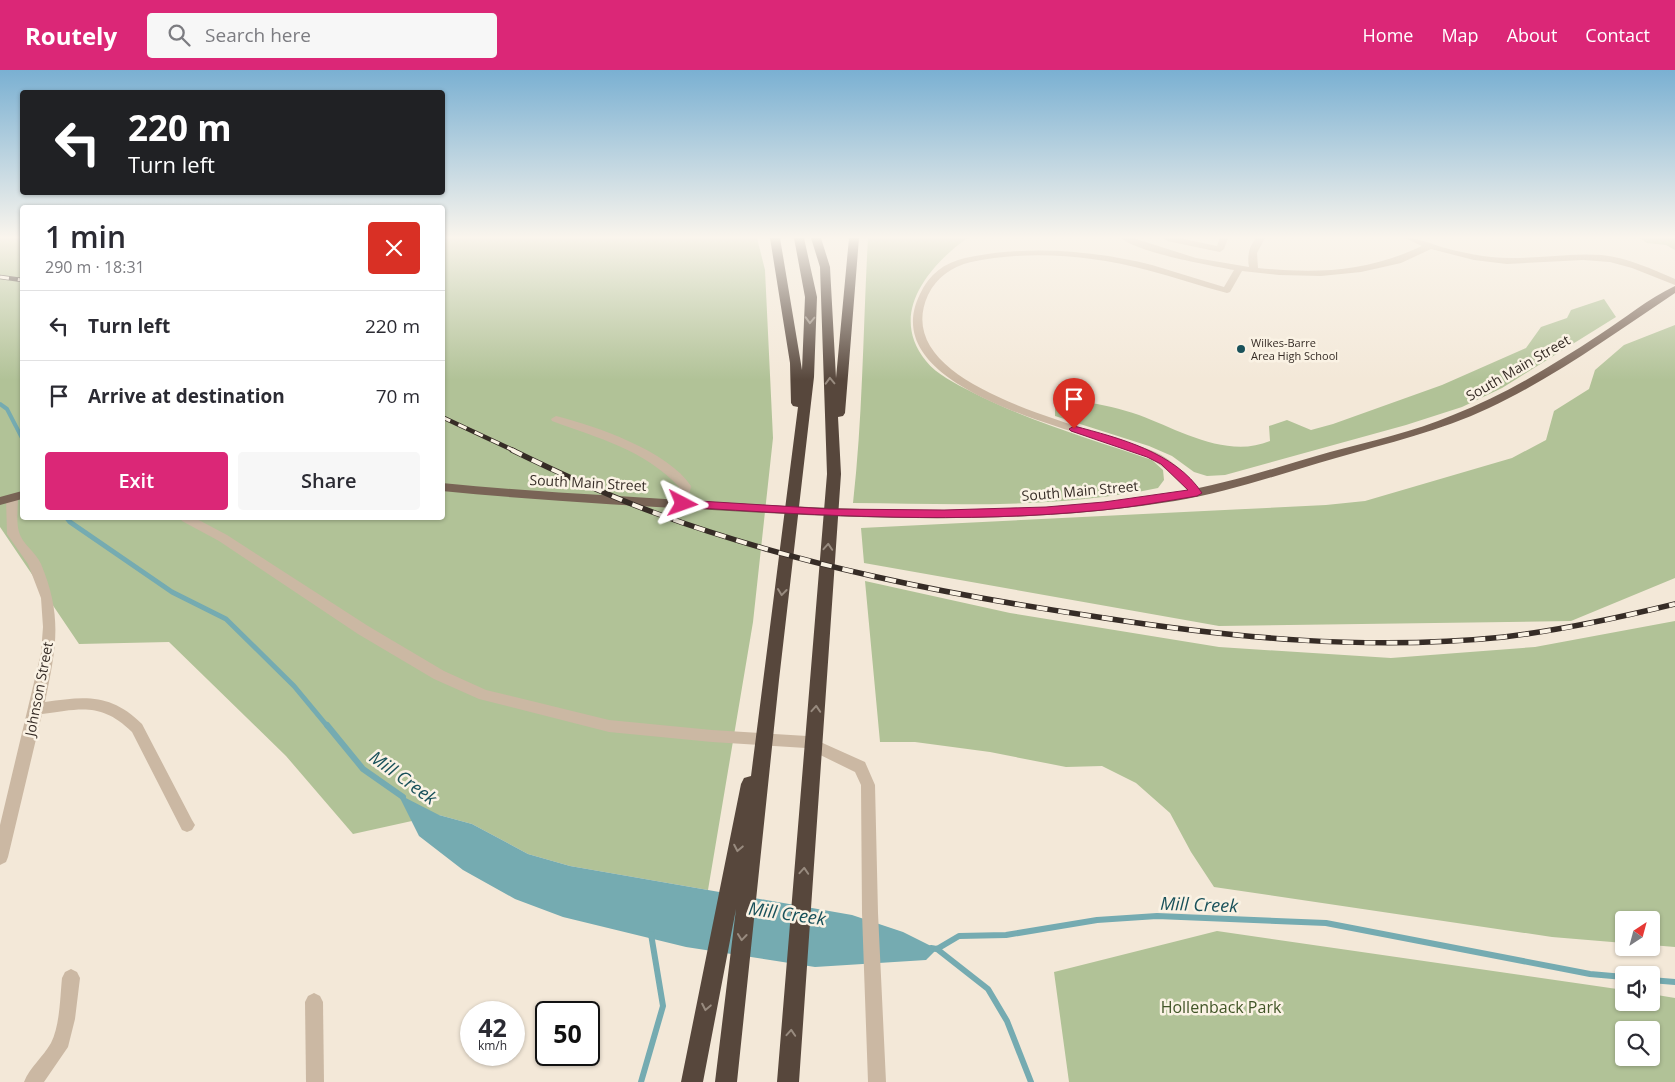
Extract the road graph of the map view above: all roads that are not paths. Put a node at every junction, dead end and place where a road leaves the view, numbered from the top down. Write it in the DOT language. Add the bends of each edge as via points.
graph roads {
  1 [pos="783,285"];
  2 [pos="809,285"];
  3 [pos="826,285"];
  4 [pos="850,285"];
  5 [pos="930,285"];
  6 [pos="1210,285"];
  7 [pos="1230,285"];
  8 [pos="1675,289"];
  9 [pos="556,419"];
  10 [pos="798,474"];
  11 [pos="833,479"];
  12 [pos="445,487"];
  13 [pos="1197,493"];
  14 [pos="11,498"];
  15 [pos="683,504"];
  16 [pos="190,520"];
  17 [pos="771,680"];
  18 [pos="36,709"];
  19 [pos="187,825"];
  20 [pos="0,857"];
  21 [pos="71,978"];
  22 [pos="314,1002"];
  23 [pos="33,1082"];
  24 [pos="315,1082"];
  25 [pos="692,1082"];
  26 [pos="726,1082"];
  27 [pos="788,1082"];
  28 [pos="877,1082"];
  1 -- 10 [label="highway" via="796,362"];
  2 -- 10 [label="highway, one-way" via="808,377"];
  11 -- 3 [label="highway, one-way"];
  4 -- 11 [label="highway"];
  5 -- 13 [label="street" via="924,294 917,319 918,335 938,364 969,386 1001,402 1150,454 1165,462"];
  6 -- 7 [label="street" via="1227,290"];
  8 -- 13 [label="main road, South Main Street" via="1532,380 1457,418"];
  9 -- 15 [label="street" via="630,446 676,474 685,486"];
  10 -- 17 [label="highway, one-way"];
  27 -- 11 [label="highway, one-way"];
  12 -- 15 [label="main road, South Main Street"];
  13 -- 15 [label="main road, South Main Street" via="1104,506 964,514 829,513"];
  14 -- 18 [label="street, Johnson Street" via="13,534 34,562 47,598 48,653"];
  16 -- 28 [label="street" via="223,538 363,630 439,675 484,695 609,726 807,742 860,767 868,785"];
  17 -- 25 [label="highway, one-way"];
  17 -- 26 [label="highway, one-way"];
  18 -- 19 [label="street" via="94,703 112,707 126,715 137,728"];
  18 -- 20 [label="street, Johnson Street"];
  21 -- 23 [label="street" via="59,1047"];
  22 -- 24 [label="street"];
}
